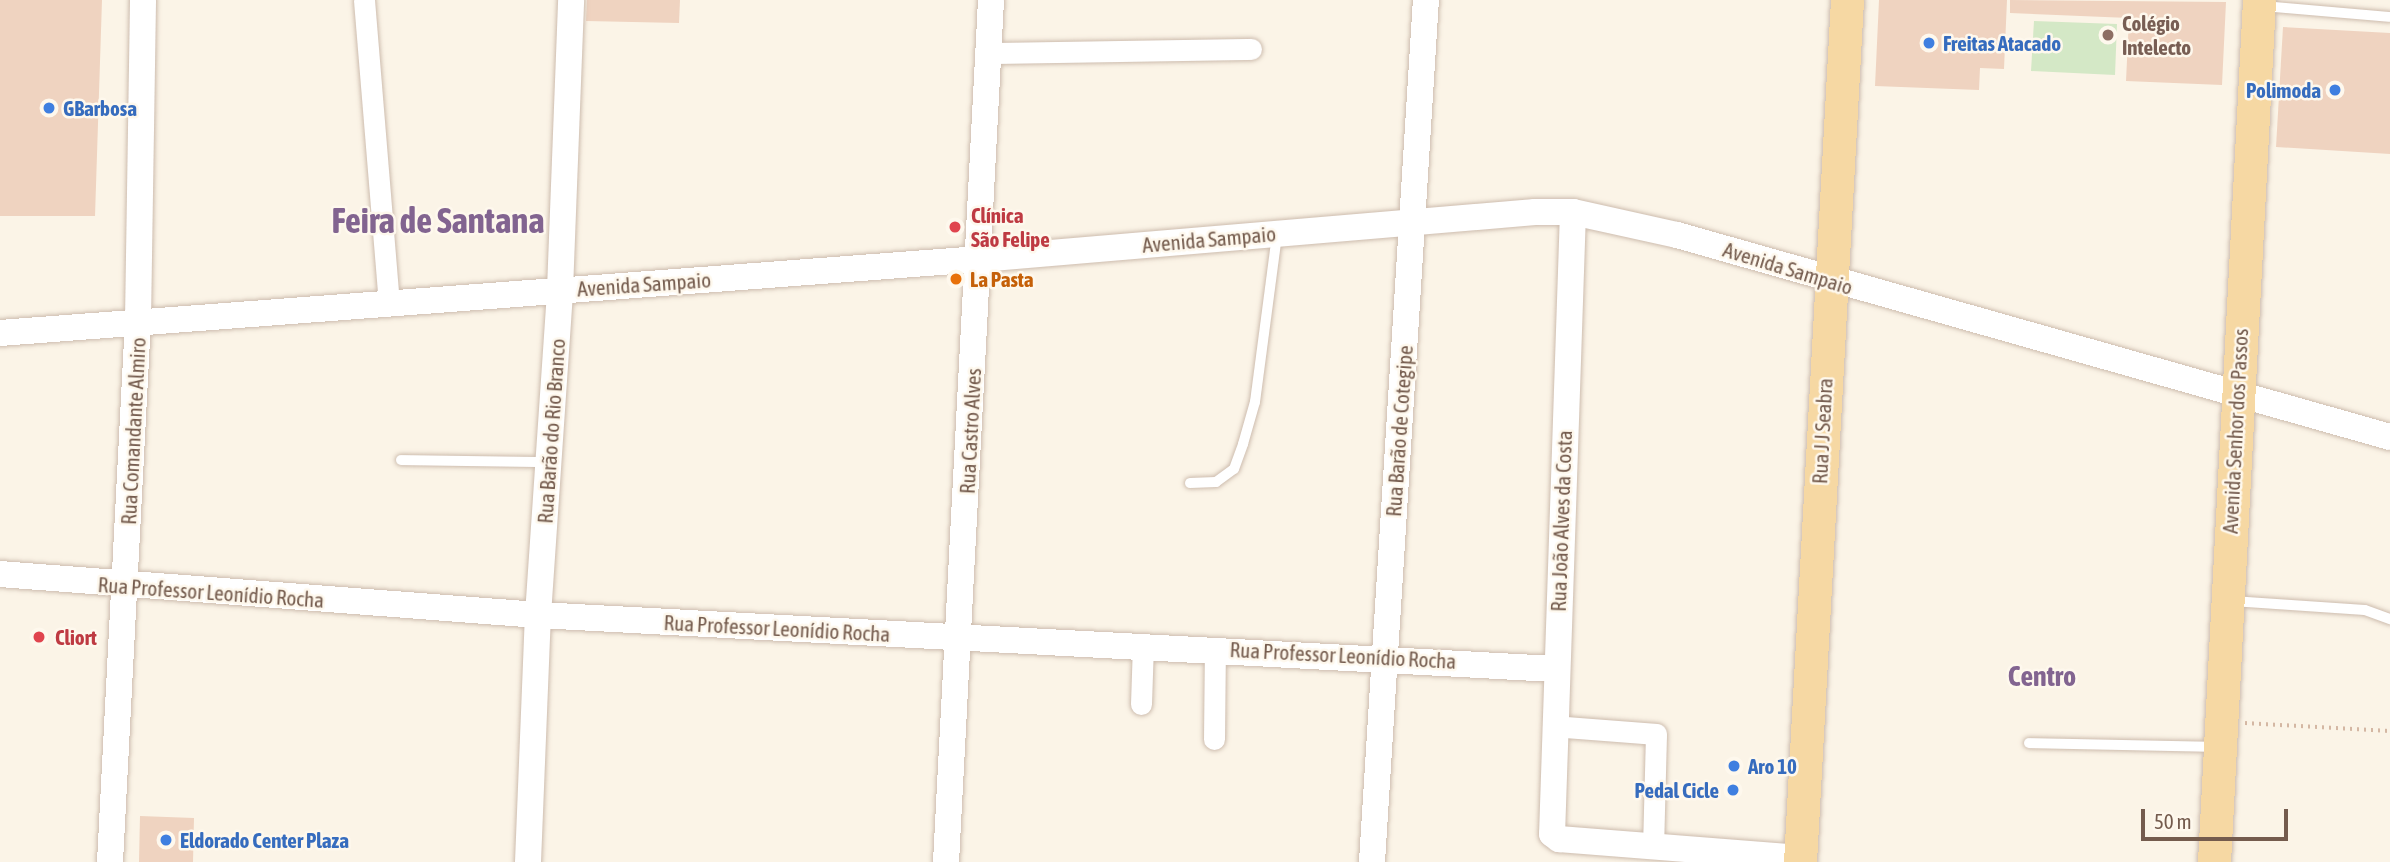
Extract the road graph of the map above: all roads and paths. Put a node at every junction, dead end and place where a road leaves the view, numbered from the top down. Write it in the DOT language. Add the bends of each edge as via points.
graph roads {
  1 [pos="142,0"];
  2 [pos="364,0"];
  3 [pos="571,0"];
  4 [pos="991,0"];
  5 [pos="1426,0"];
  6 [pos="1847,0"];
  7 [pos="2259,3"];
  8 [pos="2390,17"];
  9 [pos="1251,49"];
  10 [pos="989,53"];
  11 [pos="1573,212"];
  12 [pos="1414,221"];
  13 [pos="1277,234"];
  14 [pos="980,259"];
  15 [pos="1830,281"];
  16 [pos="560,290"];
  17 [pos="390,305"];
  18 [pos="138,320"];
  19 [pos="0,333"];
  20 [pos="2236,397"];
  21 [pos="2390,437"];
  22 [pos="401,460"];
  23 [pos="549,463"];
  24 [pos="1190,483"];
  25 [pos="0,574"];
  26 [pos="127,586"];
  27 [pos="2226,601"];
  28 [pos="538,615"];
  29 [pos="2390,619"];
  30 [pos="958,638"];
  31 [pos="1143,645"];
  32 [pos="1215,648"];
  33 [pos="1383,657"];
  34 [pos="1555,668"];
  35 [pos="1140,704"];
  36 [pos="1553,726"];
  37 [pos="2390,731"];
  38 [pos="2220,735"];
  39 [pos="1214,739"];
  40 [pos="2029,743"];
  41 [pos="1653,847"];
  42 [pos="1800,860"];
  43 [pos="110,862"];
  44 [pos="528,862"];
  45 [pos="946,862"];
  46 [pos="1372,862"];
  47 [pos="2214,862"];
  1 -- 18 [label="street, Rua Comandante Almiro"];
  2 -- 17 [label="street"];
  3 -- 16 [label="street, Rua Barão do Rio Branco"];
  4 -- 10 [label="street, Rua Castro Alves"];
  5 -- 12 [label="street, Rua Barão de Cotegipe"];
  6 -- 15 [label="main road, Rua J J Seabra"];
  7 -- 8 [label="lane"];
  7 -- 20 [label="main road, Avenida Senhor dos Passos"];
  9 -- 10 [label="street"];
  10 -- 14 [label="street, Rua Castro Alves"];
  11 -- 12 [label="street, Avenida Sampaio"];
  11 -- 15 [label="street, Avenida Sampaio" via="1677,235"];
  11 -- 34 [label="street, Rua João Alves da Costa"];
  12 -- 13 [label="street, Avenida Sampaio"];
  12 -- 33 [label="street, Rua Barão de Cotegipe"];
  13 -- 14 [label="street, Avenida Sampaio"];
  13 -- 24 [label="lane" via="1255,402 1243,444 1234,469 1216,482"];
  14 -- 16 [label="street, Avenida Sampaio"];
  14 -- 30 [label="street, Rua Castro Alves"];
  15 -- 20 [label="street, Avenida Sampaio"];
  15 -- 42 [label="main road, Rua J J Seabra"];
  16 -- 17 [label="street, Avenida Sampaio"];
  16 -- 23 [label="street, Rua Barão do Rio Branco"];
  17 -- 18 [label="street, Avenida Sampaio"];
  18 -- 19 [label="street, Avenida Sampaio"];
  18 -- 26 [label="street, Rua Comandante Almiro"];
  20 -- 21 [label="street, Avenida Sampaio"];
  20 -- 27 [label="main road, Avenida Senhor dos Passos"];
  22 -- 23 [label="lane"];
  23 -- 28 [label="street, Rua Barão do Rio Branco"];
  25 -- 26 [label="street, Rua Professor Leonídio Rocha"];
  26 -- 28 [label="street, Rua Professor Leonídio Rocha"];
  26 -- 43 [label="street, Rua Comandante Almiro"];
  27 -- 29 [label="lane" via="2365,610"];
  27 -- 38 [label="main road, Avenida Senhor dos Passos"];
  28 -- 30 [label="street, Rua Professor Leonídio Rocha"];
  28 -- 44 [label="street, Rua Barão do Rio Branco"];
  30 -- 31 [label="street, Rua Professor Leonídio Rocha"];
  30 -- 45 [label="street, Rua Castro Alves"];
  31 -- 32 [label="street, Rua Professor Leonídio Rocha"];
  31 -- 35 [label="street"];
  32 -- 33 [label="street, Rua Professor Leonídio Rocha"];
  32 -- 39 [label="street"];
  33 -- 34 [label="street, Rua Professor Leonídio Rocha"];
  33 -- 46 [label="street, Rua Barão de Cotegipe"];
  34 -- 36 [label="street, Rua João Alves da Costa"];
  36 -- 41 [label="street, Rua João Alves da Costa" via="1551,831 1559,839"];
  36 -- 41 [label="street" via="1656,734"];
  37 -- 38 [label="path"];
  38 -- 40 [label="lane"];
  38 -- 47 [label="main road, Avenida Senhor dos Passos"];
  41 -- 42 [label="street"];
}
